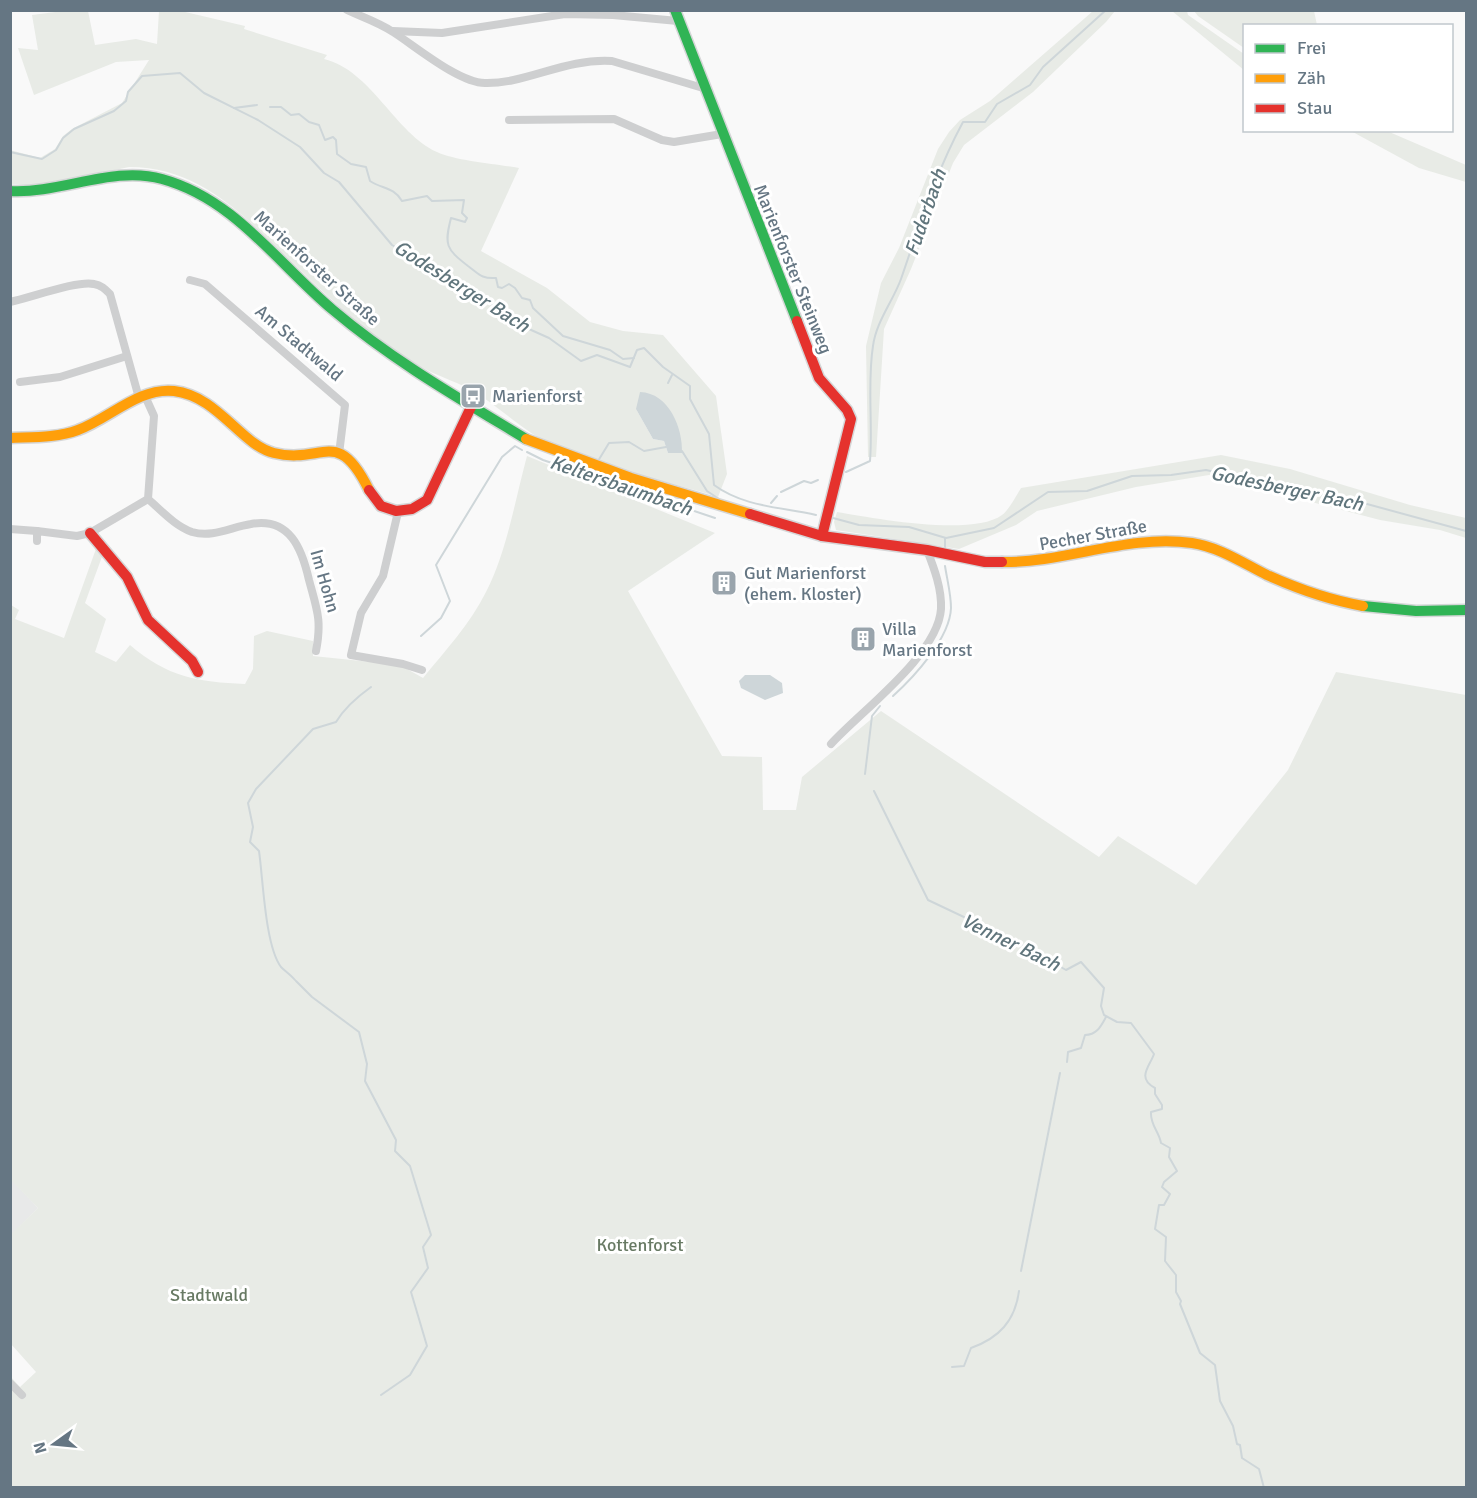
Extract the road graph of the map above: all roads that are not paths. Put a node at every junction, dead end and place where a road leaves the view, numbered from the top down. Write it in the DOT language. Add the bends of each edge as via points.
graph roads {
  1 [pos="347,10"];
  2 [pos="676,16"];
  3 [pos="392,30"];
  4 [pos="703,88"];
  5 [pos="510,120"];
  6 [pos="722,134"];
  7 [pos="10,191"];
  8 [pos="190,280"];
  9 [pos="10,302"];
  10 [pos="127,356"];
  11 [pos="20,382"];
  12 [pos="142,397"];
  13 [pos="471,407"];
  14 [pos="10,438"];
  15 [pos="339,454"];
  16 [pos="148,499"];
  17 [pos="398,512"];
  18 [pos="10,529"];
  19 [pos="37,531"];
  20 [pos="90,533"];
  21 [pos="822,536"];
  22 [pos="37,541"];
  23 [pos="927,550"];
  24 [pos="1467,610"];
  25 [pos="316,651"];
  26 [pos="422,670"];
  27 [pos="198,672"];
  28 [pos="831,744"];
  29 [pos="10,1383"];
  30 [pos="22,1395"];
  1 -- 3 [label="street"];
  2 -- 3 [label="street" via="564,14 442,33"];
  2 -- 4 [label="main road, Marienforster Steinweg"];
  3 -- 4 [label="street" via="416,50 479,83 599,60"];
  4 -- 6 [label="main road, Marienforster Steinweg"];
  5 -- 6 [label="street" via="614,119 674,142"];
  6 -- 21 [label="main road, Marienforster Steinweg" via="819,378 848,410 851,419"];
  7 -- 13 [label="main road, Marienforster Straße" via="29,192 132,174 153,176 184,187 238,218 372,342"];
  8 -- 15 [label="street, Am Stadtwald" via="205,284 345,405"];
  9 -- 10 [label="street" via="77,285 102,286 110,294"];
  10 -- 11 [label="street" via="60,377"];
  10 -- 12 [label="street"];
  12 -- 14 [label="main road" via="76,430"];
  12 -- 15 [label="main road" via="168,391 186,393 224,415 269,452"];
  12 -- 16 [label="street" via="154,417"];
  13 -- 17 [label="main road" via="427,500 415,509"];
  13 -- 21 [label="main road, Marienforster Straße" via="552,451"];
  15 -- 17 [label="main road" via="361,470 378,503"];
  16 -- 20 [label="street"];
  16 -- 25 [label="street, Im Hohn" via="180,527 195,532 266,524 296,539 321,626"];
  17 -- 26 [label="street" via="383,576 362,613 351,655"];
  18 -- 19 [label="street"];
  19 -- 20 [label="street" via="77,536"];
  19 -- 22 [label="street"];
  20 -- 27 [label="main road" via="127,577 148,620 192,661"];
  21 -- 23 [label="main road, Pecher Straße"];
  23 -- 24 [label="main road, Pecher Straße" via="986,562 1014,563 1149,541 1172,541 1219,550 1276,579 1345,604 1409,612"];
  23 -- 28 [label="street" via="940,589 941,610 936,628 892,685"];
  29 -- 30 [label="street"];
}
